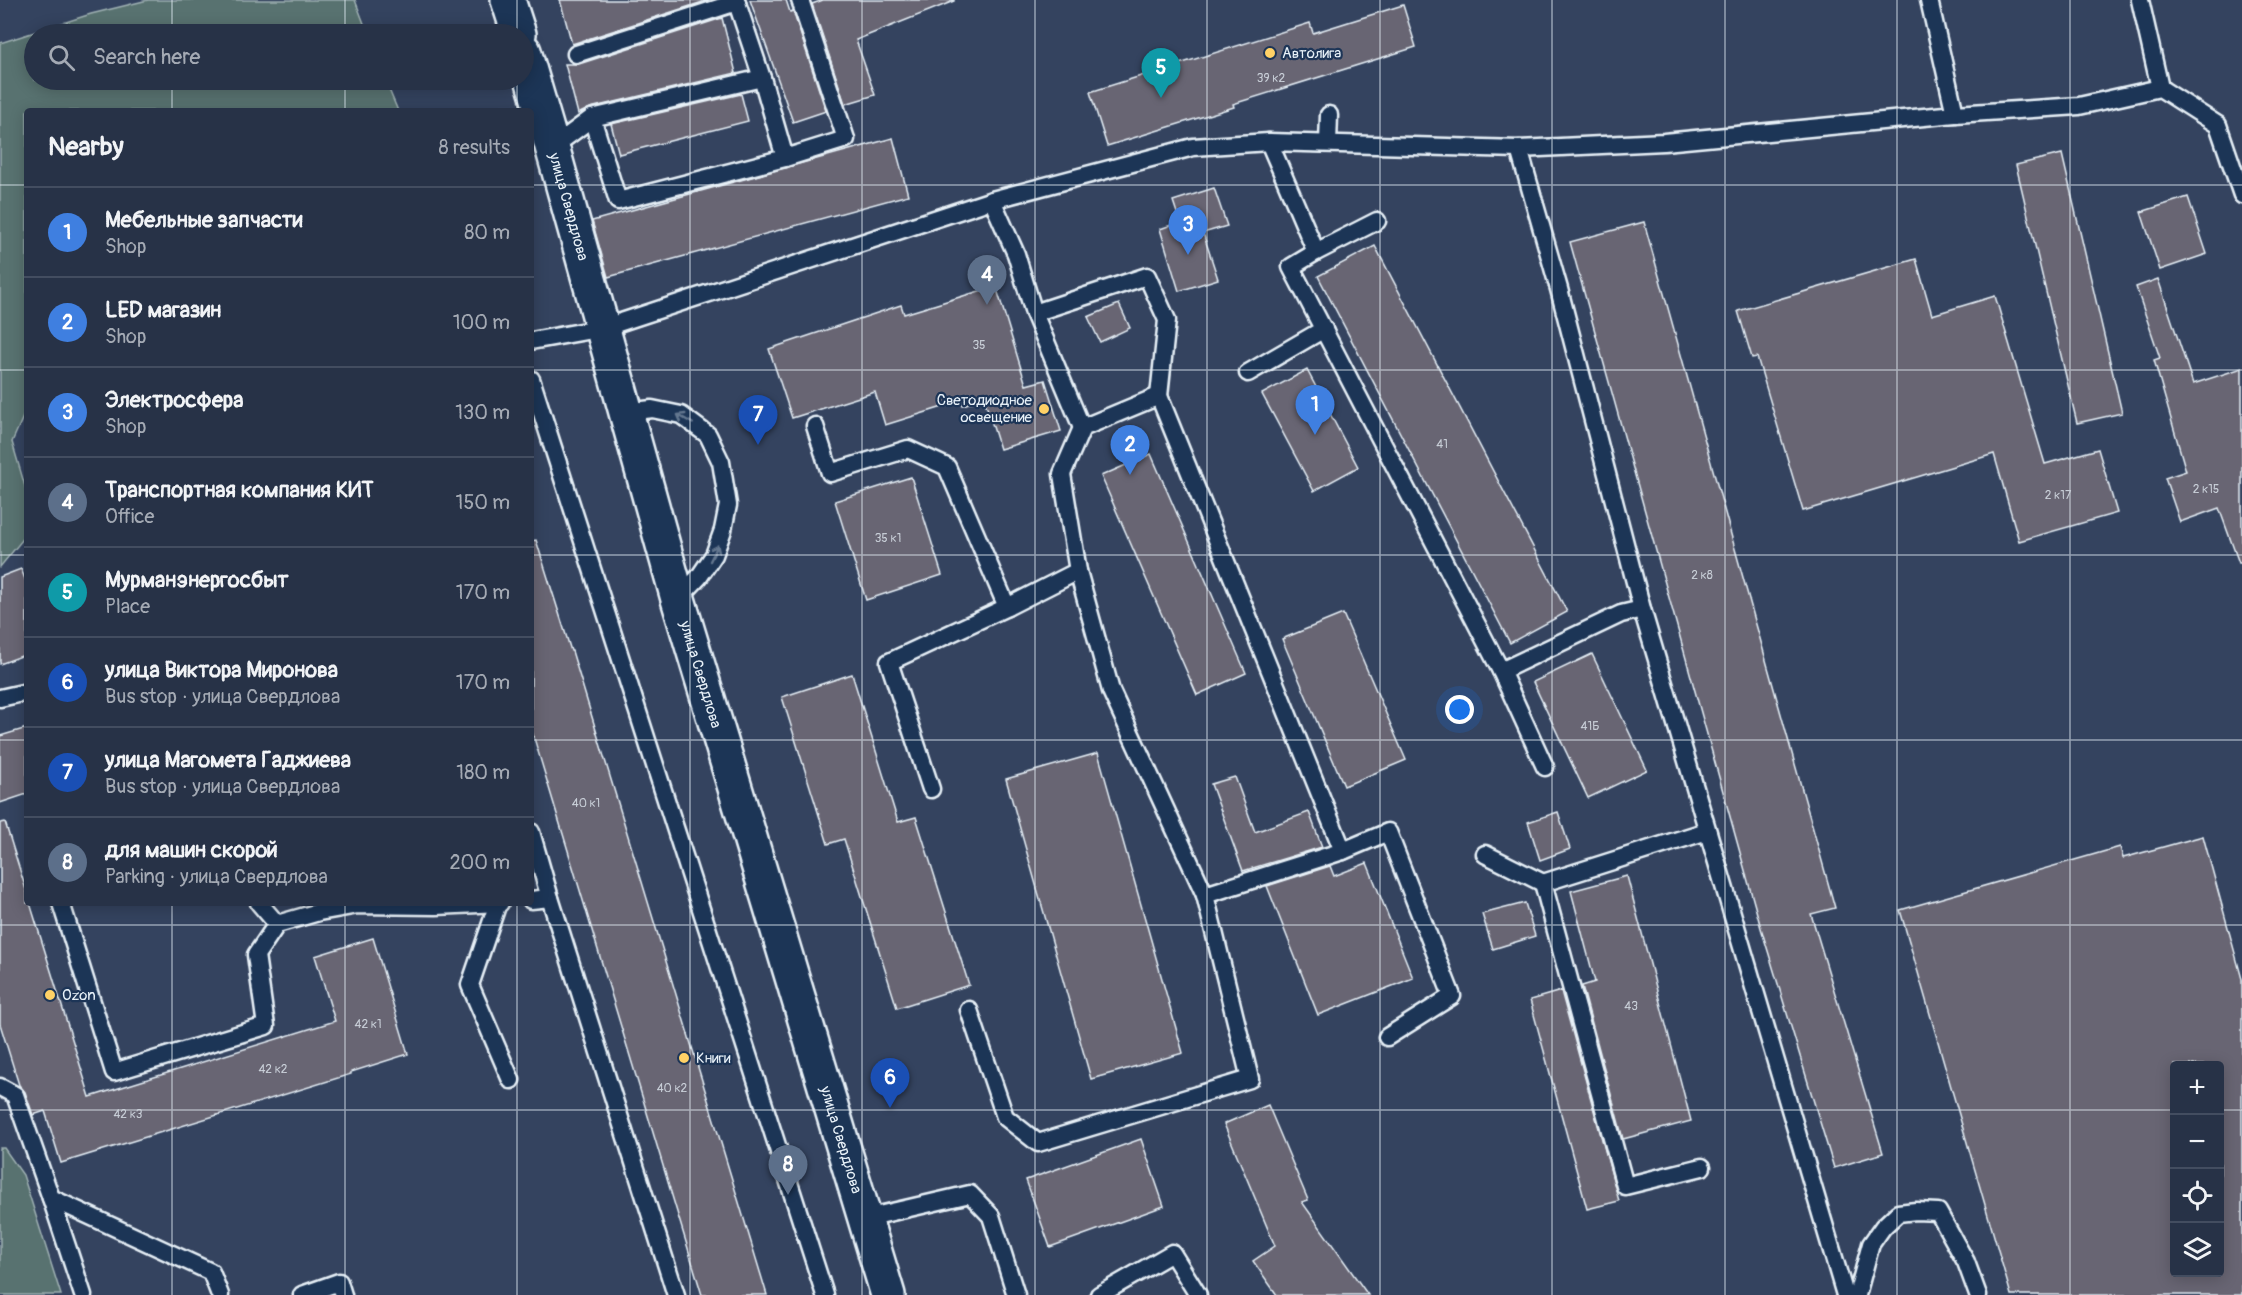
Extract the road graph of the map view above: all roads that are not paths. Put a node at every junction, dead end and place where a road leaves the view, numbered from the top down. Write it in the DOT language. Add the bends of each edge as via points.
graph roads {
  1 [pos="508,0"];
  2 [pos="800,0"];
  3 [pos="1929,0"];
  4 [pos="2140,0"];
  5 [pos="737,1"];
  6 [pos="516,24"];
  7 [pos="576,54"];
  8 [pos="762,78"];
  9 [pos="534,85"];
  10 [pos="2160,88"];
  11 [pos="1955,114"];
  12 [pos="1329,115"];
  13 [pos="592,118"];
  14 [pos="1269,142"];
  15 [pos="551,143"];
  16 [pos="1328,143"];
  17 [pos="1519,149"];
  18 [pos="785,158"];
  19 [pos="2242,195"];
  20 [pos="992,200"];
  21 [pos="1377,221"];
  22 [pos="1316,252"];
  23 [pos="1034,313"];
  24 [pos="603,328"];
  25 [pos="1324,329"];
  26 [pos="534,340"];
  27 [pos="1248,373"];
  28 [pos="534,388"];
  29 [pos="1159,396"];
  30 [pos="626,412"];
  31 [pos="815,426"];
  32 [pos="1082,428"];
  33 [pos="1078,571"];
  34 [pos="678,600"];
  35 [pos="1008,607"];
  36 [pos="1642,609"];
  37 [pos="1501,671"];
  38 [pos="24,693"];
  39 [pos="0,698"];
  40 [pos="1545,767"];
  41 [pos="931,789"];
  42 [pos="1707,831"];
  43 [pos="534,842"];
  44 [pos="1343,851"];
  45 [pos="1485,854"];
  46 [pos="1544,883"];
  47 [pos="1205,895"];
  48 [pos="550,898"];
  49 [pos="534,900"];
  50 [pos="62,906"];
  51 [pos="262,906"];
  52 [pos="353,906"];
  53 [pos="498,906"];
  54 [pos="277,924"];
  55 [pos="969,1010"];
  56 [pos="1387,1037"];
  57 [pos="511,1080"];
  58 [pos="0,1087"];
  59 [pos="1702,1167"];
  60 [pos="51,1198"];
  61 [pos="866,1218"];
  62 [pos="82,1295"];
  63 [pos="220,1295"];
  64 [pos="302,1295"];
  65 [pos="344,1295"];
  66 [pos="676,1295"];
  67 [pos="825,1295"];
  68 [pos="888,1295"];
  69 [pos="1016,1295"];
  70 [pos="1099,1295"];
  71 [pos="1198,1295"];
  72 [pos="1845,1295"];
  73 [pos="1857,1295"];
  74 [pos="1978,1295"];
  1 -- 6 [label="street"];
  2 -- 18 [label="lane" via="846,139"];
  3 -- 11 [label="lane"];
  4 -- 10 [label="lane"];
  5 -- 7 [label="lane"];
  5 -- 8 [label="lane"];
  8 -- 13 [label="lane"];
  8 -- 18 [label="lane"];
  9 -- 15 [label="street, улица Свердлова"];
  10 -- 11 [label="lane" via="2079,106"];
  10 -- 19 [label="lane" via="2218,125"];
  11 -- 17 [label="lane" via="1664,142"];
  12 -- 16 [label="lane"];
  13 -- 15 [label="lane" via="565,138"];
  13 -- 18 [label="lane" via="618,201"];
  14 -- 16 [label="lane"];
  14 -- 20 [label="lane" via="1193,147"];
  14 -- 22 [label="lane"];
  15 -- 24 [label="street, улица Свердлова"];
  16 -- 17 [label="lane"];
  17 -- 36 [label="lane"];
  20 -- 23 [label="lane" via="1016,254"];
  20 -- 24 [label="lane"];
  21 -- 22 [label="lane"];
  22 -- 25 [label="lane" via="1291,267"];
  23 -- 29 [label="lane" via="1147,276 1167,320"];
  23 -- 32 [label="lane"];
  24 -- 26 [label="lane"];
  24 -- 30 [label="street, улица Свердлова"];
  25 -- 27 [label="lane"];
  25 -- 37 [label="lane"];
  28 -- 67 [label="lane"];
  29 -- 32 [label="lane"];
  29 -- 44 [label="lane"];
  30 -- 34 [label="street, улица Свердлова"];
  34 -- 30 [label="lane, one-way" via="714,555 723,530 728,505 721,462 708,435 681,415 652,409"];
  31 -- 35 [label="lane" via="830,473 908,449 947,467"];
  32 -- 33 [label="lane" via="1062,474"];
  33 -- 35 [label="lane"];
  33 -- 47 [label="lane" via="1111,691"];
  34 -- 61 [label="street, улица Свердлова"];
  35 -- 41 [label="lane" via="889,662"];
  36 -- 37 [label="lane" via="1621,614"];
  36 -- 42 [label="lane"];
  37 -- 40 [label="lane"];
  38 -- 39 [label="lane"];
  42 -- 46 [label="lane"];
  42 -- 72 [label="lane"];
  43 -- 48 [label="lane"];
  44 -- 47 [label="lane"];
  44 -- 56 [label="lane" via="1388,832 1452,996"];
  45 -- 46 [label="lane"];
  46 -- 59 [label="lane" via="1625,1186"];
  47 -- 55 [label="lane" via="1250,1079 1038,1143 1005,1117"];
  48 -- 49 [label="lane"];
  48 -- 66 [label="lane"];
  50 -- 54 [label="lane" via="114,1072 266,1026 256,955"];
  51 -- 54 [label="lane"];
  52 -- 54 [label="lane"];
  53 -- 57 [label="lane" via="470,984"];
  58 -- 60 [label="lane" via="15,1095"];
  60 -- 62 [label="lane"];
  60 -- 63 [label="lane" via="211,1272"];
  61 -- 68 [label="street, улица Свердлова"];
  61 -- 69 [label="lane" via="970,1194 991,1216"];
  64 -- 65 [label="lane" via="339,1282"];
  70 -- 71 [label="lane" via="1172,1253"];
  73 -- 74 [label="lane" via="1871,1244 1898,1213 1916,1211 1938,1212 1966,1262"];
}
